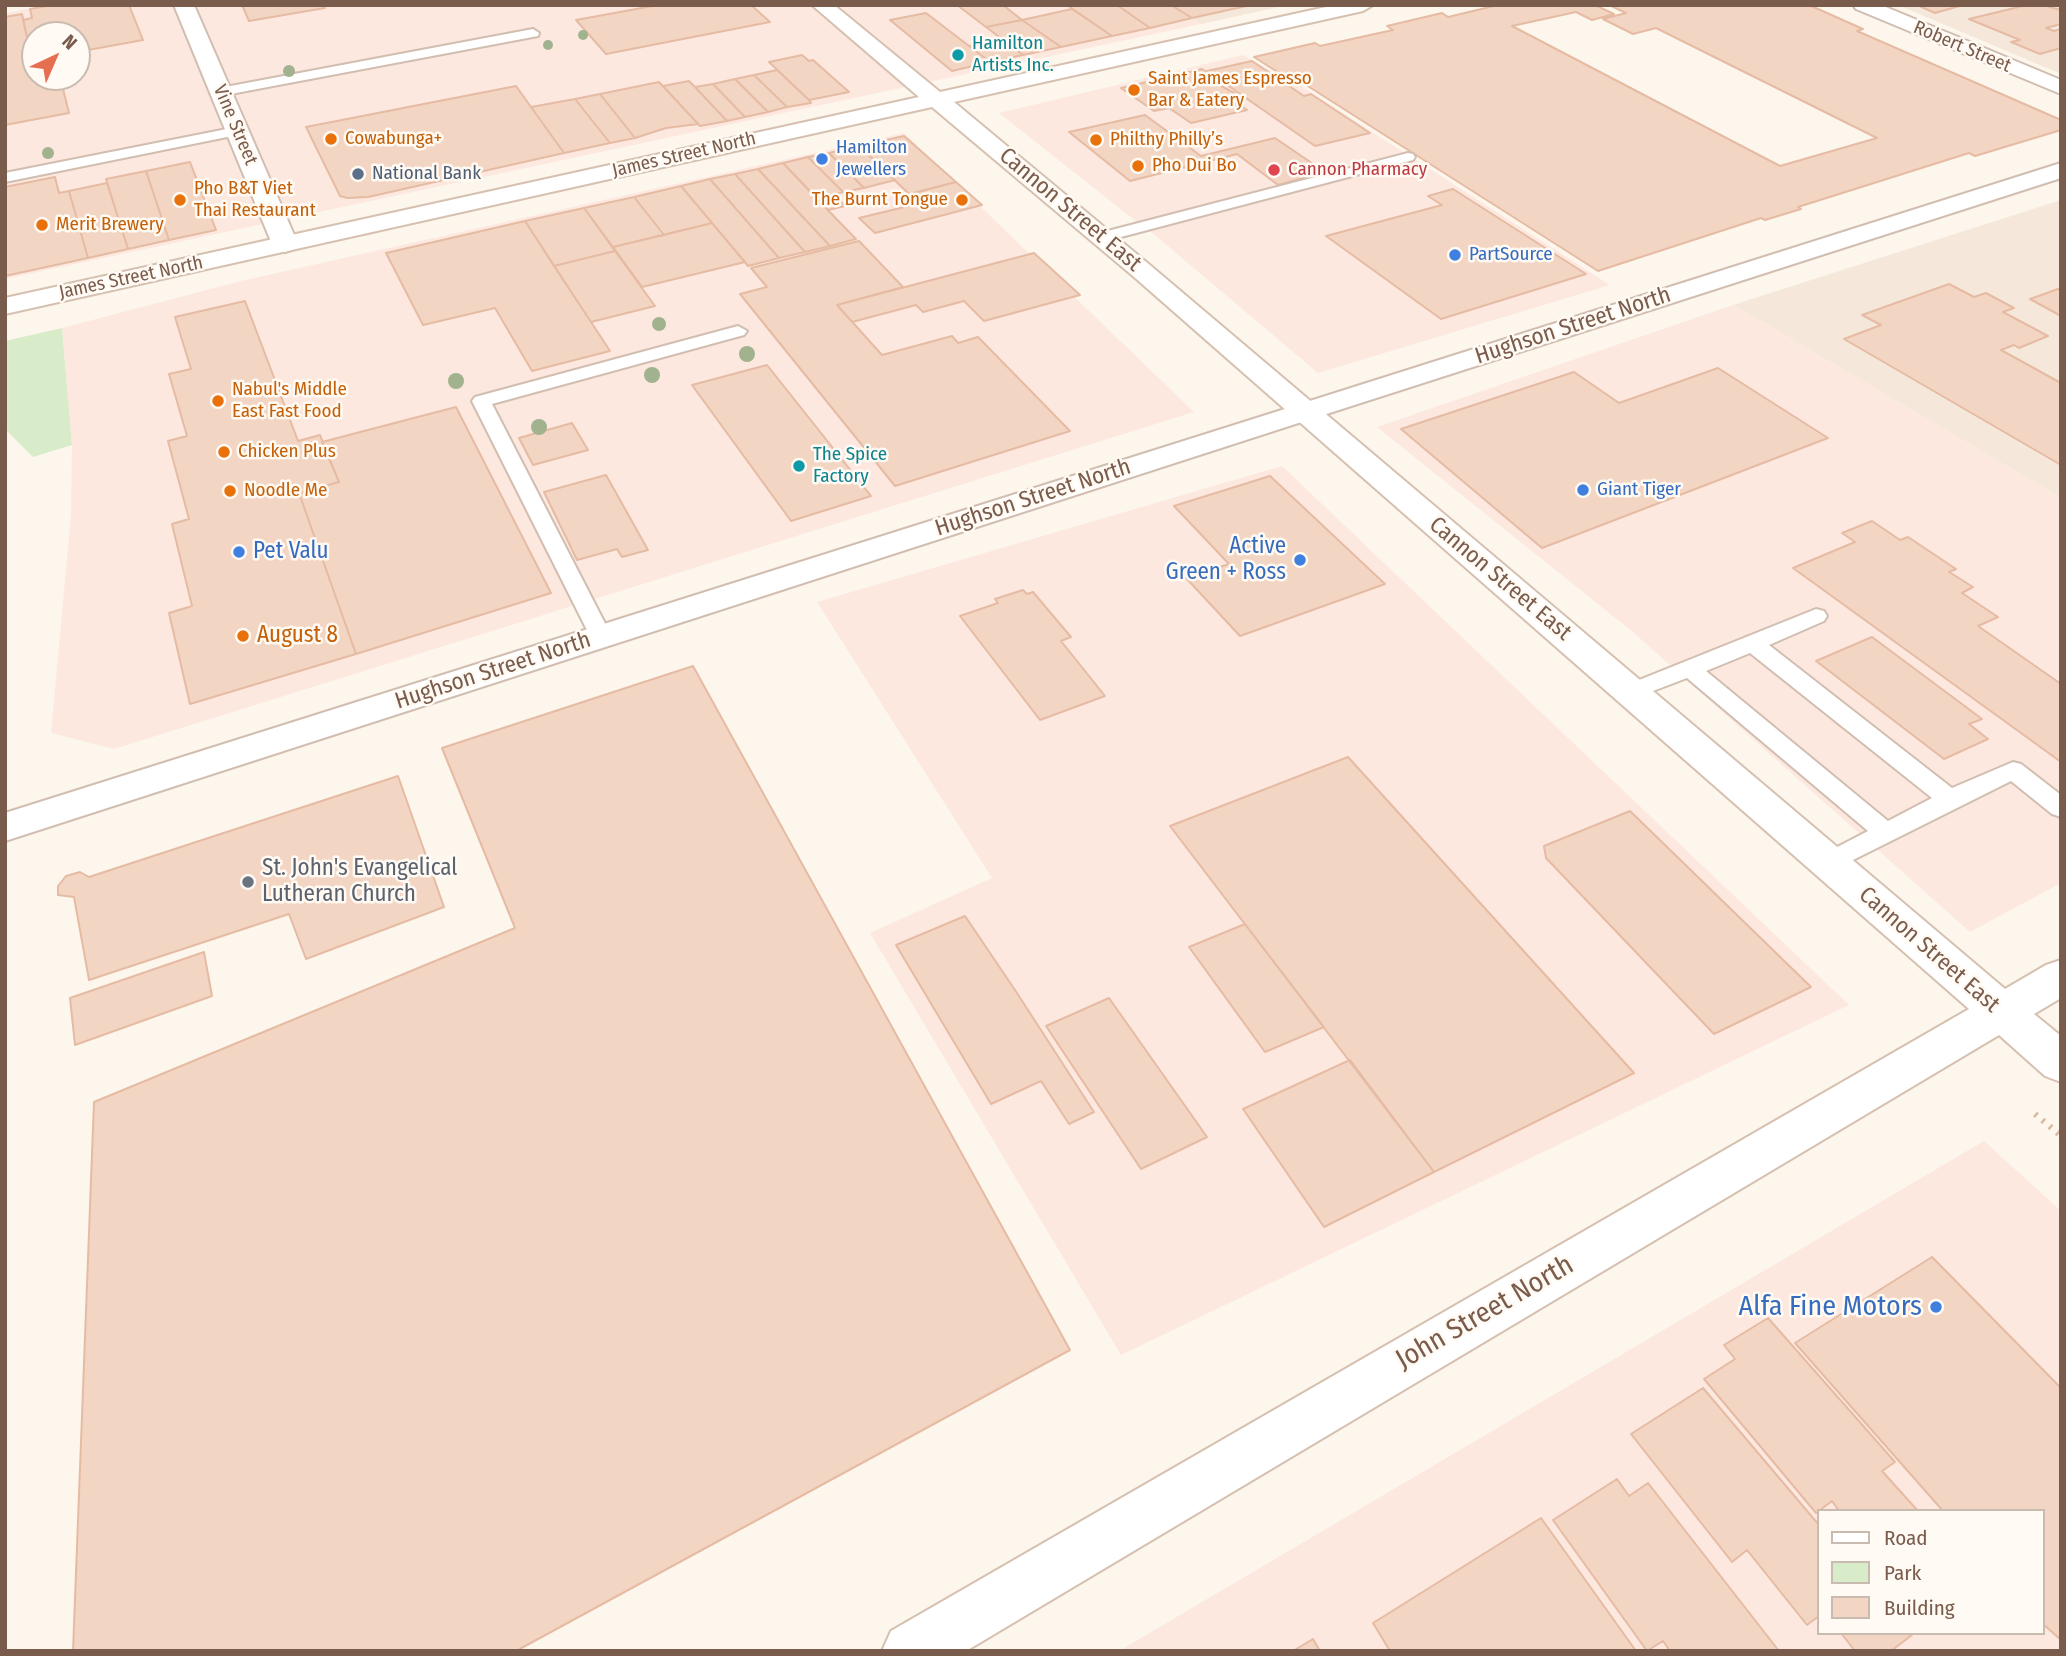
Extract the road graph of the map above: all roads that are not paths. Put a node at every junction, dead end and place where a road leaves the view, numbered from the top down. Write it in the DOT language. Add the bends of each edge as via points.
graph roads {
  1 [pos="184,5"];
  2 [pos="822,5"];
  3 [pos="1363,5"];
  4 [pos="1863,5"];
  5 [pos="533,33"];
  6 [pos="2061,88"];
  7 [pos="220,92"];
  8 [pos="936,99"];
  9 [pos="237,131"];
  10 [pos="1408,157"];
  11 [pos="2061,170"];
  12 [pos="5,178"];
  13 [pos="1102,237"];
  14 [pos="285,244"];
  15 [pos="5,306"];
  16 [pos="738,331"];
  17 [pos="1304,411"];
  18 [pos="1816,616"];
  19 [pos="601,637"];
  20 [pos="1753,644"];
  21 [pos="1689,669"];
  22 [pos="1632,691"];
  23 [pos="1950,799"];
  24 [pos="2061,807"];
  25 [pos="5,827"];
  26 [pos="1887,834"];
  27 [pos="1829,863"];
  28 [pos="2061,977"];
  29 [pos="1999,1012"];
  30 [pos="2061,1063"];
  31 [pos="911,1651"];
  1 -- 7 [label="main road, Vine Street"];
  2 -- 8 [label="main road, Cannon Street East"];
  3 -- 8 [label="main road, James Street North"];
  4 -- 6 [label="main road, Robert Street"];
  5 -- 7 [label="lane"];
  7 -- 9 [label="main road, Vine Street"];
  8 -- 13 [label="main road, Cannon Street East"];
  8 -- 14 [label="main road, James Street North"];
  9 -- 12 [label="lane"];
  9 -- 14 [label="main road, Vine Street"];
  10 -- 13 [label="lane"];
  11 -- 17 [label="main road, Hughson Street North"];
  13 -- 17 [label="main road, Cannon Street East"];
  14 -- 15 [label="main road, James Street North"];
  16 -- 19 [label="lane" via="481,401"];
  17 -- 19 [label="main road, Hughson Street North"];
  17 -- 22 [label="main road, Cannon Street East"];
  18 -- 20 [label="lane"];
  19 -- 25 [label="main road, Hughson Street North"];
  20 -- 21 [label="lane"];
  20 -- 23 [label="lane"];
  21 -- 22 [label="lane"];
  21 -- 26 [label="lane"];
  22 -- 27 [label="main road, Cannon Street East"];
  23 -- 24 [label="lane" via="2013,770"];
  23 -- 26 [label="lane"];
  26 -- 27 [label="lane"];
  27 -- 29 [label="main road, Cannon Street East"];
  28 -- 29 [label="main road, John Street North"];
  29 -- 30 [label="main road, Cannon Street East"];
  29 -- 31 [label="main road, John Street North"];
}
